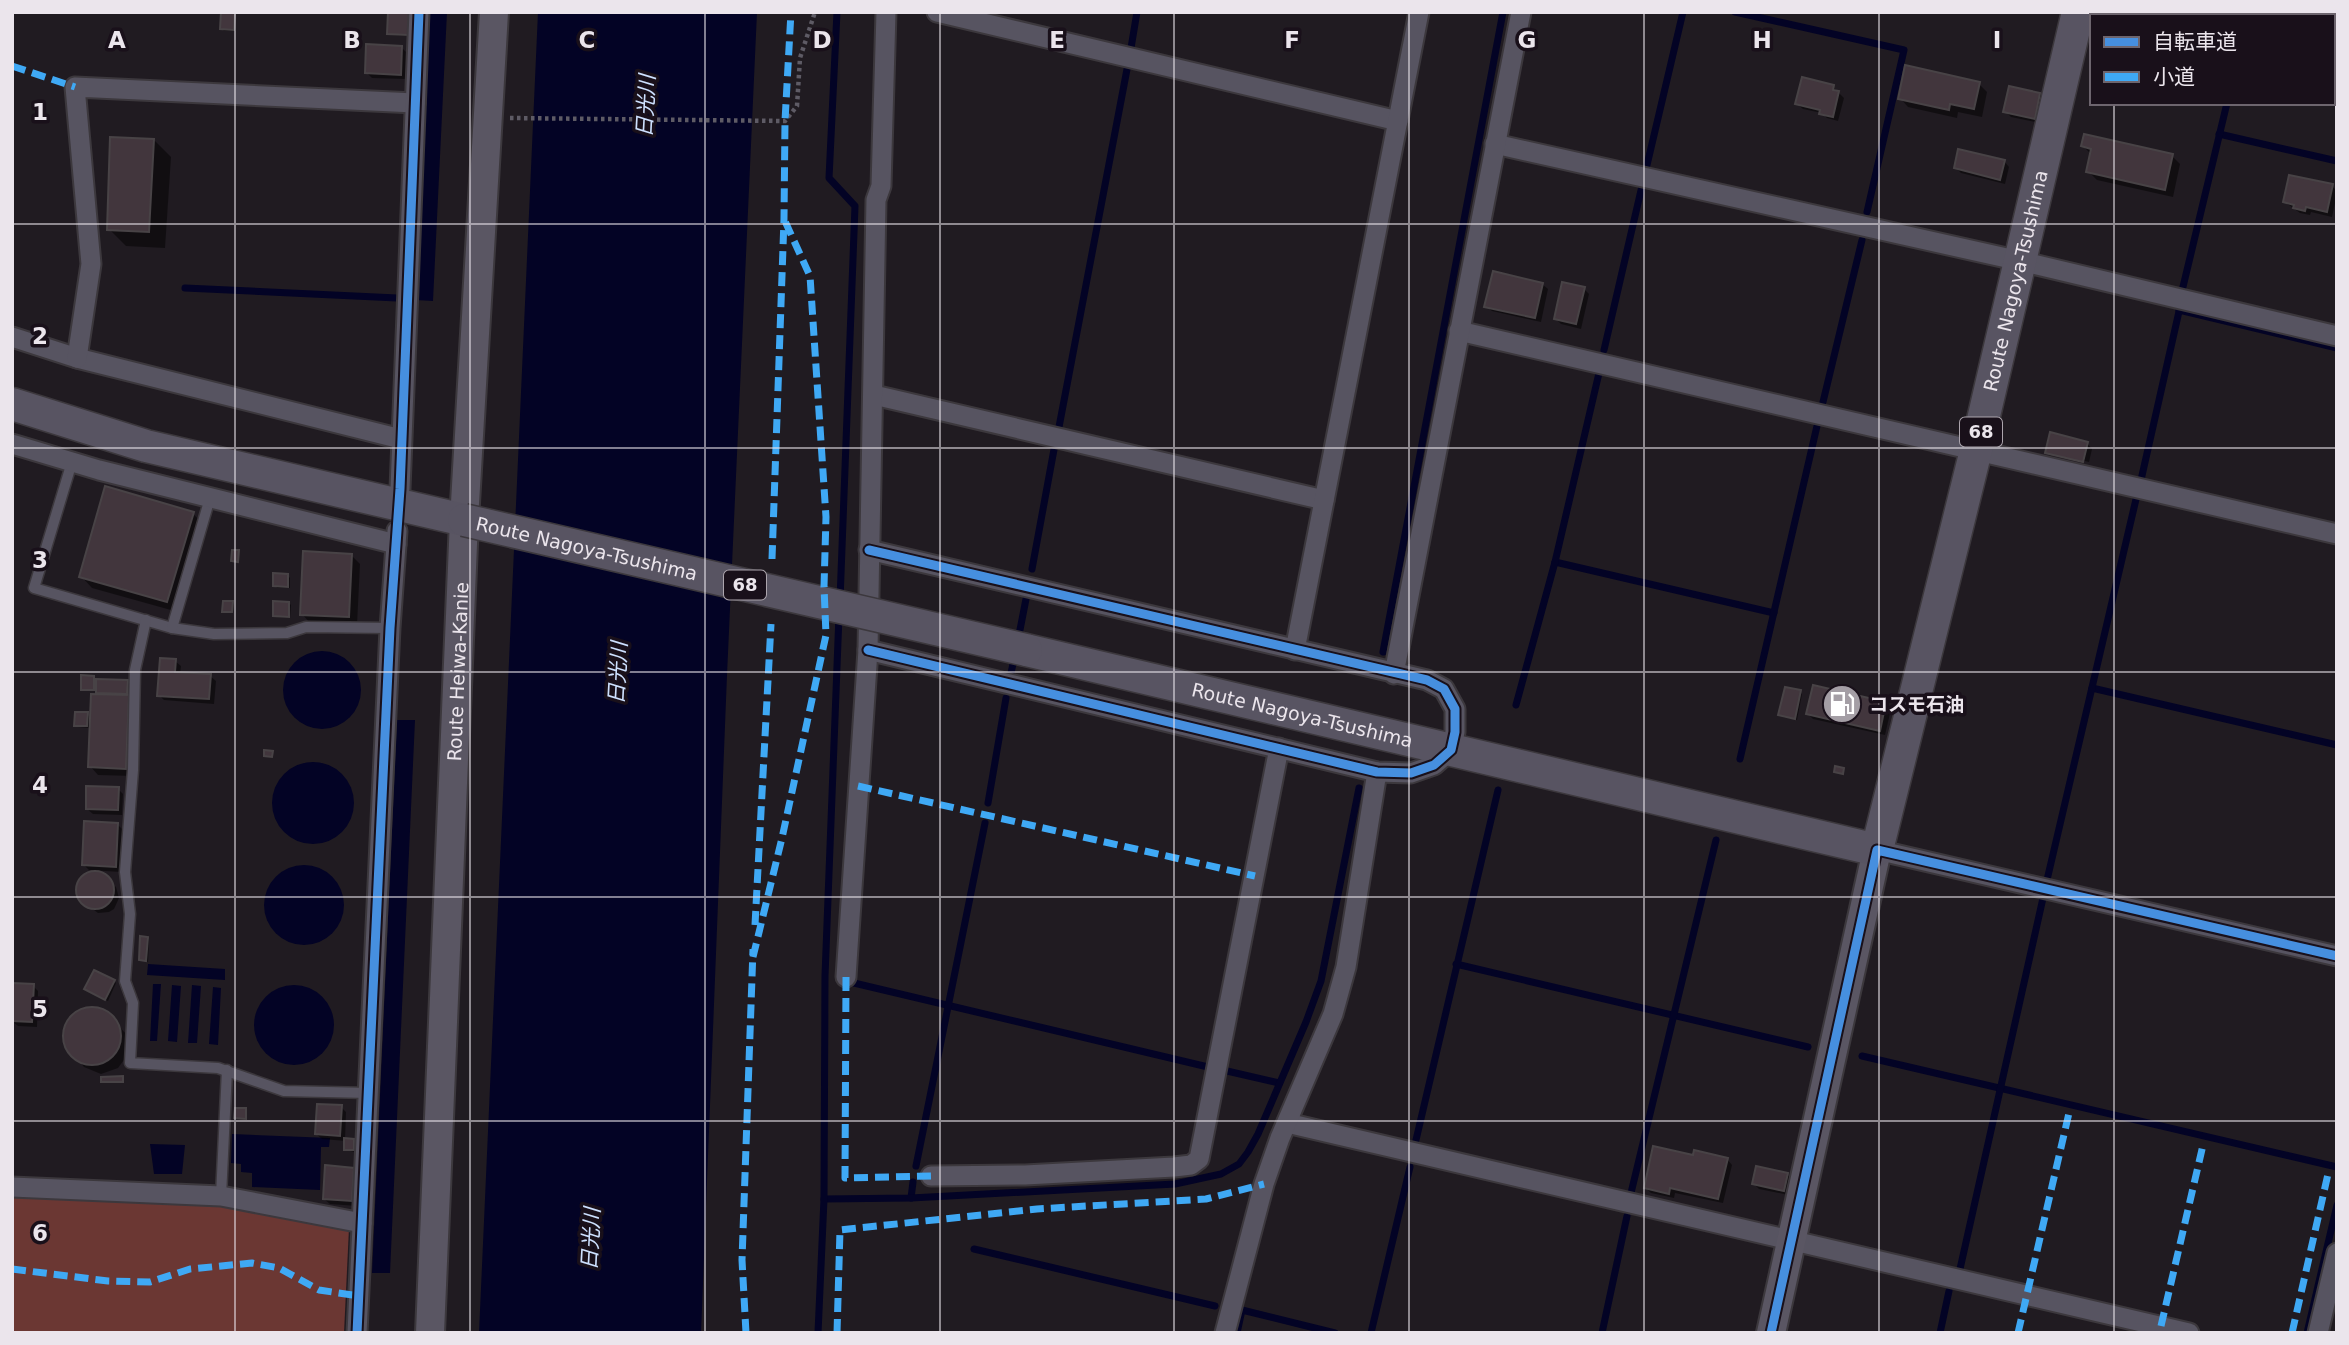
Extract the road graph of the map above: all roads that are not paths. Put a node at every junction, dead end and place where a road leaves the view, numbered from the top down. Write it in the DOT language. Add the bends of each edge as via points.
graph roads {
  1 [pos="419,12"];
  2 [pos="494,12"];
  3 [pos="886,12"];
  4 [pos="936,12"];
  5 [pos="1419,12"];
  6 [pos="1521,12"];
  7 [pos="2078,12"];
  8 [pos="415,103"];
  9 [pos="1398,121"];
  10 [pos="1495,144"];
  11 [pos="2020,261"];
  12 [pos="1459,331"];
  13 [pos="2337,336"];
  14 [pos="12,337"];
  15 [pos="77,358"];
  16 [pos="874,395"];
  17 [pos="12,404"];
  18 [pos="401,439"];
  19 [pos="12,443"];
  20 [pos="1976,450"];
  21 [pos="72,462"];
  22 [pos="400,489"];
  23 [pos="210,498"];
  24 [pos="1324,500"];
  25 [pos="464,520"];
  26 [pos="2337,534"];
  27 [pos="869,550"];
  28 [pos="146,620"];
  29 [pos="172,628"];
  30 [pos="390,628"];
  31 [pos="868,650"];
  32 [pos="1295,650"];
  33 [pos="1394,674"];
  34 [pos="1279,748"];
  35 [pos="1451,750"];
  36 [pos="1377,772"];
  37 [pos="1878,850"];
  38 [pos="2337,956"];
  39 [pos="846,977"];
  40 [pos="227,1070"];
  41 [pos="369,1093"];
  42 [pos="1287,1123"];
  43 [pos="931,1176"];
  44 [pos="12,1187"];
  45 [pos="221,1196"];
  46 [pos="362,1223"];
  47 [pos="1792,1241"];
  48 [pos="2337,1253"];
  49 [pos="357,1333"];
  50 [pos="430,1333"];
  51 [pos="1225,1333"];
  52 [pos="1771,1333"];
  53 [pos="2189,1333"];
  54 [pos="2318,1333"];
  1 -- 8 [label="street"];
  2 -- 25 [label="main road, Route Heiwa-Kanie"];
  3 -- 16 [label="street" via="881,186 876,200"];
  4 -- 9 [label="street"];
  5 -- 9 [label="street"];
  6 -- 10 [label="street"];
  7 -- 11 [label="main road, Route Nagoya-Tsushima / 68"];
  8 -- 15 [label="street" via="75,87 91,264"];
  8 -- 18 [label="street"];
  9 -- 24 [label="street"];
  10 -- 11 [label="street"];
  10 -- 12 [label="street"];
  11 -- 13 [label="street"];
  11 -- 20 [label="main road, Route Nagoya-Tsushima / 68"];
  12 -- 20 [label="street"];
  12 -- 33 [label="street"];
  14 -- 15 [label="street"];
  15 -- 18 [label="street"];
  16 -- 24 [label="street"];
  16 -- 27 [label="street"];
  17 -- 25 [label="main road, Route Nagoya-Tsushima / 68" via="146,446"];
  18 -- 22 [label="street"];
  19 -- 21 [label="street"];
  20 -- 26 [label="street"];
  20 -- 37 [label="main road, Route Nagoya-Tsushima / 68"];
  21 -- 23 [label="street"];
  21 -- 28 [label="lane" via="34,588"];
  23 -- 29 [label="lane"];
  23 -- 30 [label="street" via="396,538"];
  24 -- 32 [label="street"];
  25 -- 35 [label="main road, Route Nagoya-Tsushima / 68, bridge"];
  25 -- 50 [label="main road, Route Heiwa-Kanie"];
  27 -- 31 [label="street"];
  27 -- 32 [label="street"];
  28 -- 29 [label="lane"];
  28 -- 40 [label="lane" via="135,670 125,872 130,914 125,981 133,1003 130,1062"];
  29 -- 30 [label="lane" via="214,634 286,633 306,627"];
  30 -- 41 [label="street"];
  31 -- 34 [label="street"];
  31 -- 39 [label="street"];
  32 -- 33 [label="street"];
  33 -- 35 [label="street" via="1427,680 1444,689 1455,709"];
  34 -- 36 [label="street"];
  34 -- 43 [label="street" via="1199,1160 1174,1167"];
  35 -- 36 [label="street" via="1434,765 1411,774"];
  35 -- 37 [label="main road, Route Nagoya-Tsushima / 68"];
  36 -- 42 [label="street" via="1346,967 1333,1014"];
  37 -- 38 [label="street"];
  37 -- 47 [label="main road"];
  40 -- 41 [label="lane" via="284,1091"];
  40 -- 45 [label="lane"];
  41 -- 46 [label="street"];
  42 -- 47 [label="street"];
  42 -- 51 [label="street" via="1264,1184"];
  44 -- 45 [label="street"];
  45 -- 46 [label="street"];
  46 -- 49 [label="street"];
  47 -- 52 [label="main road"];
  47 -- 53 [label="street"];
  48 -- 54 [label="street"];
}
